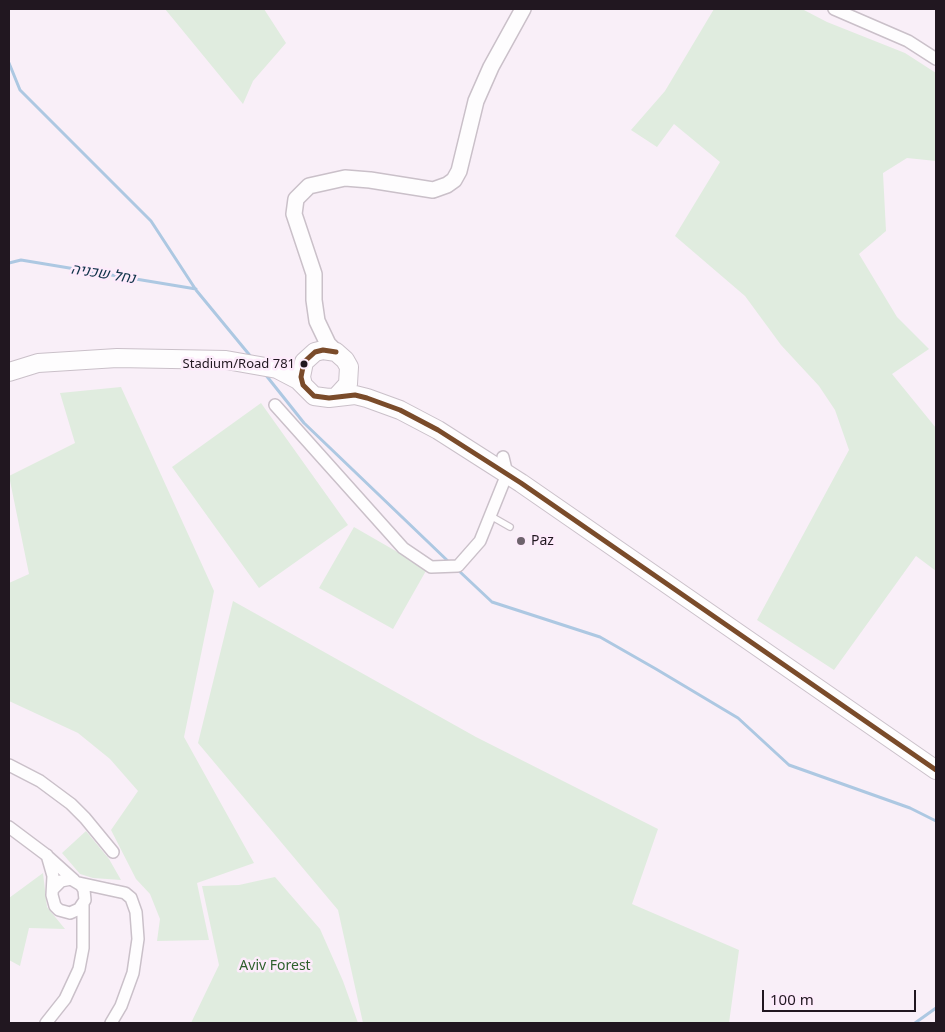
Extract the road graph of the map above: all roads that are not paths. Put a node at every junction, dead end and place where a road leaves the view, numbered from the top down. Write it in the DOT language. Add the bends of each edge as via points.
graph roads {
  1 [pos="523,9"];
  2 [pos="834,9"];
  3 [pos="936,60"];
  4 [pos="317,321"];
  5 [pos="336,352"];
  6 [pos="308,357"];
  7 [pos="349,367"];
  8 [pos="271,368"];
  9 [pos="9,372"];
  10 [pos="306,387"];
  11 [pos="337,396"];
  12 [pos="275,405"];
  13 [pos="505,466"];
  14 [pos="489,515"];
  15 [pos="510,527"];
  16 [pos="936,756"];
  17 [pos="9,766"];
  18 [pos="936,770"];
  19 [pos="9,827"];
  20 [pos="113,852"];
  21 [pos="46,855"];
  22 [pos="76,882"];
  23 [pos="53,890"];
  24 [pos="114,890"];
  25 [pos="84,902"];
  26 [pos="64,912"];
  27 [pos="82,940"];
  28 [pos="46,1023"];
  29 [pos="111,1023"];
  1 -- 4 [label="main road" via="476,101 454,180 433,190 345,178 309,186 296,199 294,214 314,274"];
  2 -- 3 [label="street" via="908,41"];
  4 -- 5 [label="main road" via="328,344"];
  4 -- 6 [label="main road" via="315,346"];
  5 -- 6 [label="main road" via="323,350"];
  5 -- 7 [label="main road"];
  6 -- 8 [label="main road" via="288,366"];
  6 -- 10 [label="main road" via="301,377"];
  7 -- 11 [label="main road" via="348,384"];
  7 -- 13 [label="main road" via="358,381 439,418"];
  8 -- 9 [label="main road" via="226,360 117,358 38,363"];
  8 -- 10 [label="main road" via="288,374"];
  10 -- 11 [label="main road" via="314,396"];
  11 -- 13 [label="main road" via="361,396 400,410"];
  12 -- 14 [label="street" via="403,548 431,567 458,566 480,541"];
  13 -- 14 [label="street"];
  13 -- 16 [label="main road"];
  13 -- 18 [label="main road"];
  14 -- 15 [label="lane"];
  17 -- 20 [label="street" via="40,781 70,804"];
  19 -- 21 [label="street"];
  21 -- 22 [label="street"];
  21 -- 23 [label="street" via="52,865"];
  22 -- 23 [label="street" via="61,881"];
  22 -- 24 [label="street"];
  22 -- 25 [label="street" via="84,890"];
  23 -- 26 [label="street" via="52,901"];
  24 -- 25 [label="street"];
  24 -- 29 [label="street" via="125,893 134,904 138,939 128,988"];
  25 -- 26 [label="street" via="75,911"];
  25 -- 27 [label="street"];
  26 -- 27 [label="street" via="76,925"];
  27 -- 28 [label="street" via="82,957 73,983"];
}
